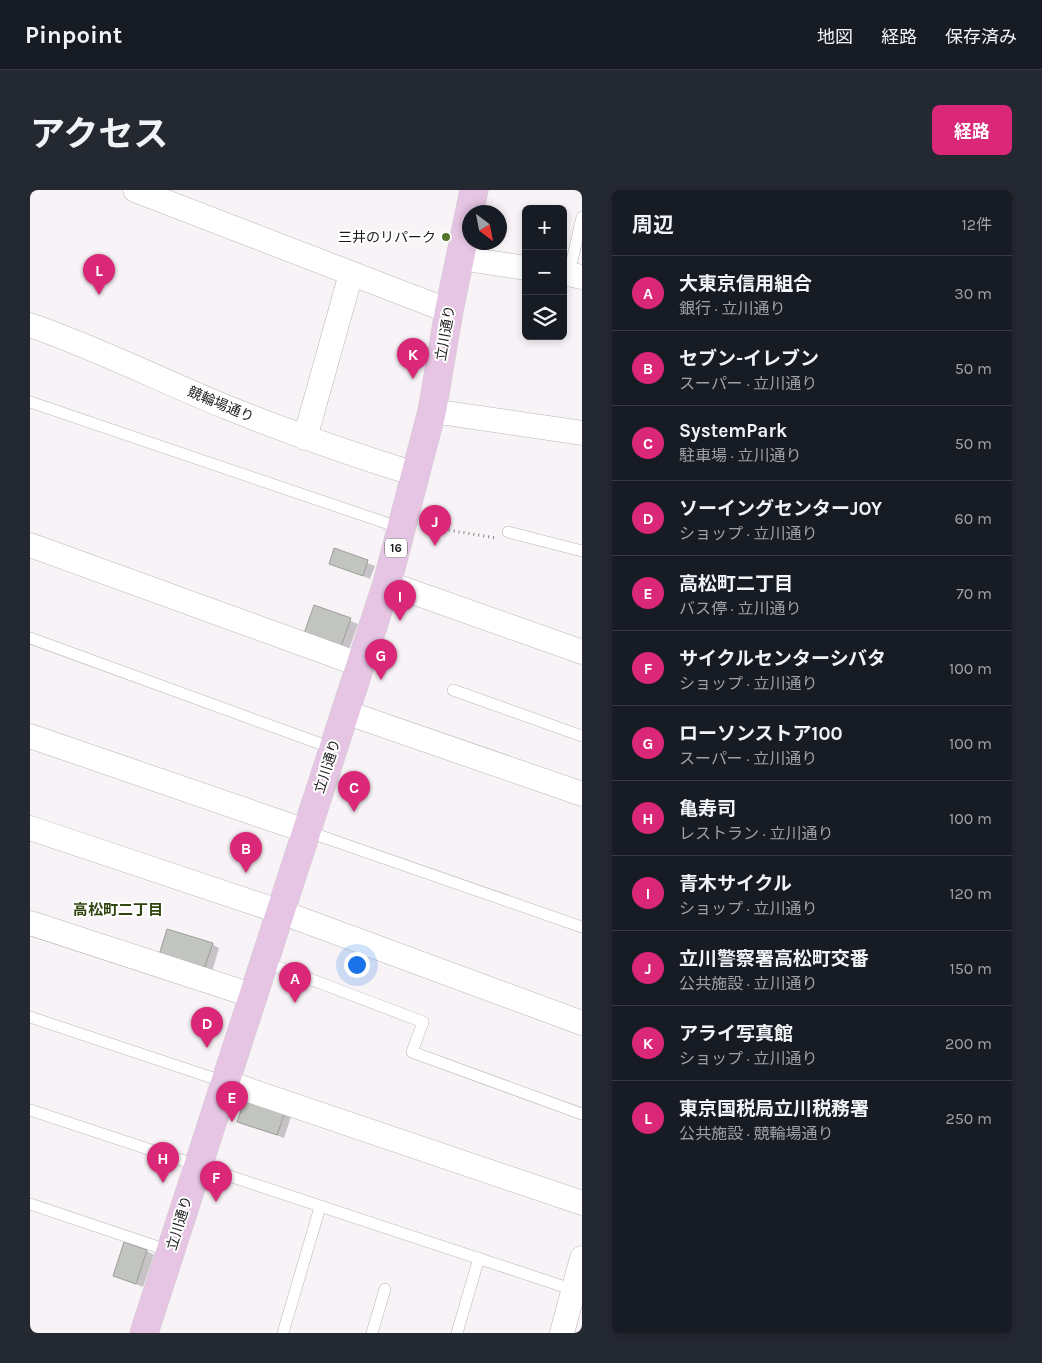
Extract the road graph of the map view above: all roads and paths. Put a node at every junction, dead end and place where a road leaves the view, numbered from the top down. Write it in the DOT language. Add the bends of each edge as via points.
graph roads {
  1 [pos="135,190"];
  2 [pos="474,190"];
  3 [pos="582,217"];
  4 [pos="460,258"];
  5 [pos="522,267"];
  6 [pos="351,274"];
  7 [pos="571,274"];
  8 [pos="449,311"];
  9 [pos="30,325"];
  10 [pos="30,402"];
  11 [pos="432,411"];
  12 [pos="582,433"];
  13 [pos="305,438"];
  14 [pos="416,474"];
  15 [pos="411,527"];
  16 [pos="508,532"];
  17 [pos="30,546"];
  18 [pos="582,550"];
  19 [pos="387,583"];
  20 [pos="30,638"];
  21 [pos="582,652"];
  22 [pos="361,666"];
  23 [pos="453,690"];
  24 [pos="345,712"];
  25 [pos="30,736"];
  26 [pos="582,736"];
  27 [pos="332,748"];
  28 [pos="582,794"];
  29 [pos="30,828"];
  30 [pos="306,830"];
  31 [pos="281,912"];
  32 [pos="30,923"];
  33 [pos="582,927"];
  34 [pos="265,962"];
  35 [pos="254,996"];
  36 [pos="30,1017"];
  37 [pos="582,1023"];
  38 [pos="225,1082"];
  39 [pos="30,1110"];
  40 [pos="582,1114"];
  41 [pos="196,1167"];
  42 [pos="582,1203"];
  43 [pos="30,1204"];
  44 [pos="320,1207"];
  45 [pos="170,1251"];
  46 [pos="479,1258"];
  47 [pos="582,1258"];
  48 [pos="385,1288"];
  49 [pos="577,1291"];
  50 [pos="144,1333"];
  51 [pos="282,1333"];
  52 [pos="372,1333"];
  53 [pos="457,1333"];
  54 [pos="562,1333"];
  1 -- 6 [label="street"];
  2 -- 4 [label="main road, 立川通り / 16"];
  3 -- 7 [label="lane"];
  4 -- 5 [label="street"];
  4 -- 8 [label="main road, 立川通り / 16"];
  6 -- 8 [label="street"];
  6 -- 13 [label="street"];
  8 -- 11 [label="main road, 立川通り / 16"];
  9 -- 13 [label="street, 競輪場通り" via="83,343"];
  10 -- 15 [label="lane"];
  11 -- 12 [label="street"];
  11 -- 14 [label="main road, 立川通り / 16"];
  13 -- 14 [label="street, 競輪場通り"];
  14 -- 15 [label="main road, 立川通り / 16"];
  15 -- 16 [label="path" via="495,539"];
  15 -- 19 [label="main road, 立川通り / 16"];
  16 -- 18 [label="lane"];
  17 -- 22 [label="street"];
  19 -- 21 [label="street"];
  19 -- 22 [label="main road, 立川通り / 16"];
  20 -- 27 [label="lane"];
  22 -- 24 [label="main road, 立川通り / 16"];
  23 -- 26 [label="lane"];
  24 -- 27 [label="main road, 立川通り / 16"];
  24 -- 28 [label="street"];
  25 -- 30 [label="street"];
  27 -- 30 [label="main road, 立川通り / 16"];
  29 -- 31 [label="street"];
  30 -- 31 [label="main road, 立川通り / 16"];
  30 -- 33 [label="lane"];
  31 -- 34 [label="main road, 立川通り / 16"];
  31 -- 37 [label="street"];
  32 -- 35 [label="street"];
  34 -- 35 [label="main road, 立川通り / 16"];
  34 -- 40 [label="lane" via="423,1022 412,1052"];
  35 -- 38 [label="main road, 立川通り / 16"];
  36 -- 38 [label="lane"];
  38 -- 41 [label="main road, 立川通り / 16"];
  38 -- 42 [label="street"];
  39 -- 41 [label="lane"];
  41 -- 44 [label="lane"];
  41 -- 45 [label="main road, 立川通り / 16"];
  43 -- 45 [label="lane"];
  44 -- 46 [label="lane"];
  44 -- 51 [label="lane"];
  45 -- 50 [label="main road, 立川通り / 16"];
  46 -- 49 [label="lane"];
  46 -- 53 [label="lane"];
  47 -- 49 [label="street"];
  48 -- 52 [label="lane"];
  49 -- 54 [label="street"];
}
